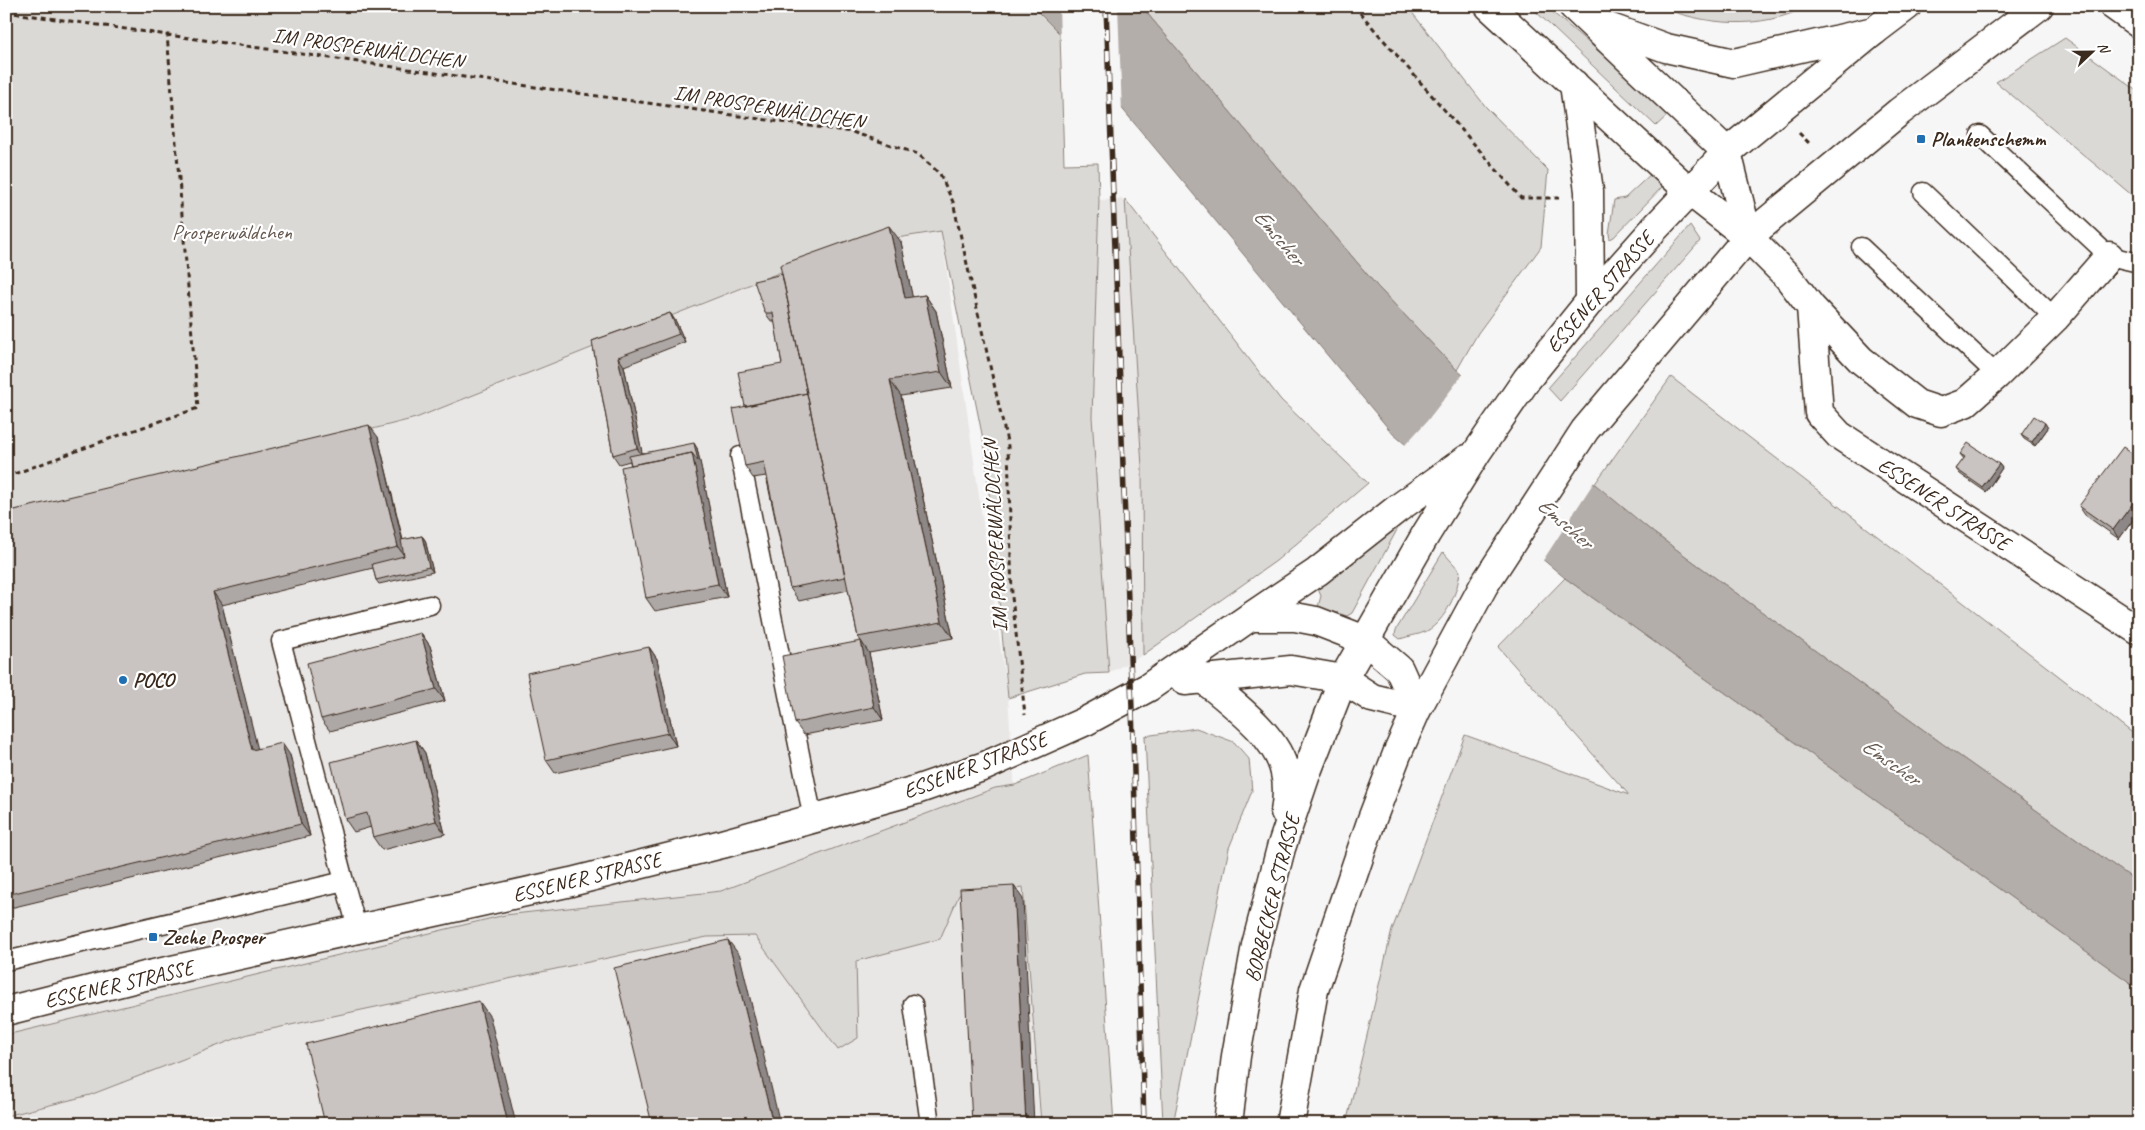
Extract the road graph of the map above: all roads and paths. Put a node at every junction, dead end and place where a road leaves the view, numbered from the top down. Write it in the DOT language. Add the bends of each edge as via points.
graph roads {
  1 [pos="1490,6"];
  2 [pos="1907,6"];
  3 [pos="2039,6"];
  4 [pos="2114,6"];
  5 [pos="6,12"];
  6 [pos="1580,13"];
  7 [pos="2139,24"];
  8 [pos="1874,31"];
  9 [pos="167,34"];
  10 [pos="1574,84"];
  11 [pos="1980,135"];
  12 [pos="1727,152"];
  13 [pos="1689,191"];
  14 [pos="1923,192"];
  15 [pos="1748,238"];
  16 [pos="1861,247"];
  17 [pos="2109,256"];
  18 [pos="2139,263"];
  19 [pos="1590,301"];
  20 [pos="1811,306"];
  21 [pos="2056,318"];
  22 [pos="1997,375"];
  23 [pos="1477,452"];
  24 [pos="740,456"];
  25 [pos="6,478"];
  26 [pos="430,605"];
  27 [pos="1250,617"];
  28 [pos="2139,631"];
  29 [pos="1365,640"];
  30 [pos="1201,677"];
  31 [pos="1343,679"];
  32 [pos="1149,687"];
  33 [pos="1417,709"];
  34 [pos="1028,748"];
  35 [pos="813,819"];
  36 [pos="1281,848"];
  37 [pos="344,881"];
  38 [pos="358,930"];
  39 [pos="6,961"];
  40 [pos="913,1004"];
  41 [pos="6,1011"];
  42 [pos="930,1124"];
  43 [pos="1228,1124"];
  44 [pos="1290,1124"];
  1 -- 10 [label="main road"];
  2 -- 8 [label="main road, ESSENER STRASSE"];
  3 -- 15 [label="main road" via="1899,112"];
  4 -- 7 [label="main road"];
  5 -- 9 [label="path, IM PROSPERWÄLDCHEN"];
  6 -- 8 [label="main road" via="1666,48 1734,63"];
  6 -- 12 [label="main road"];
  8 -- 12 [label="main road, ESSENER STRASSE"];
  9 -- 25 [label="path" via="198,408"];
  9 -- 34 [label="path, IM PROSPERWÄLDCHEN" via="852,132 918,154 940,174 953,202 1008,446 1012,597"];
  10 -- 13 [label="main road"];
  10 -- 19 [label="main road" via="1589,192"];
  11 -- 17 [label="lane"];
  12 -- 13 [label="main road, ESSENER STRASSE"];
  12 -- 15 [label="main road"];
  13 -- 15 [label="main road"];
  13 -- 19 [label="main road, ESSENER STRASSE"];
  14 -- 21 [label="lane"];
  15 -- 20 [label="main road" via="1788,277"];
  15 -- 33 [label="main road" via="1585,430 1484,585"];
  16 -- 22 [label="lane"];
  17 -- 18 [label="lane"];
  17 -- 21 [label="main road"];
  19 -- 23 [label="main road, ESSENER STRASSE" via="1528,379"];
  20 -- 22 [label="main road" via="1861,360 1917,404 1941,412 1965,403"];
  20 -- 28 [label="main road, ESSENER STRASSE" via="1819,412 1839,435"];
  21 -- 22 [label="main road"];
  23 -- 27 [label="main road, ESSENER STRASSE" via="1396,509 1317,572"];
  23 -- 29 [label="main road, ESSENER STRASSE"];
  24 -- 35 [label="lane"];
  26 -- 37 [label="lane" via="282,641"];
  27 -- 29 [label="main road" via="1295,617 1316,621"];
  27 -- 32 [label="main road, ESSENER STRASSE"];
  29 -- 31 [label="main road, ESSENER STRASSE"];
  29 -- 33 [label="main road" via="1399,669"];
  30 -- 31 [label="main road, ESSENER STRASSE" via="1291,670"];
  30 -- 32 [label="main road, ESSENER STRASSE"];
  30 -- 36 [label="main road" via="1266,735 1286,772"];
  31 -- 33 [label="main road, ESSENER STRASSE" via="1372,698"];
  31 -- 36 [label="main road, BORBECKER STRASSE" via="1312,756"];
  32 -- 34 [label="main road, ESSENER STRASSE"];
  33 -- 44 [label="main road" via="1372,818 1314,990"];
  34 -- 35 [label="main road, ESSENER STRASSE" via="916,790"];
  35 -- 38 [label="main road, ESSENER STRASSE" via="590,877"];
  36 -- 43 [label="main road, BORBECKER STRASSE" via="1256,945 1236,1056"];
  37 -- 38 [label="lane"];
  37 -- 39 [label="lane"];
  38 -- 41 [label="main road, ESSENER STRASSE" via="145,976"];
  40 -- 42 [label="lane"];
}
